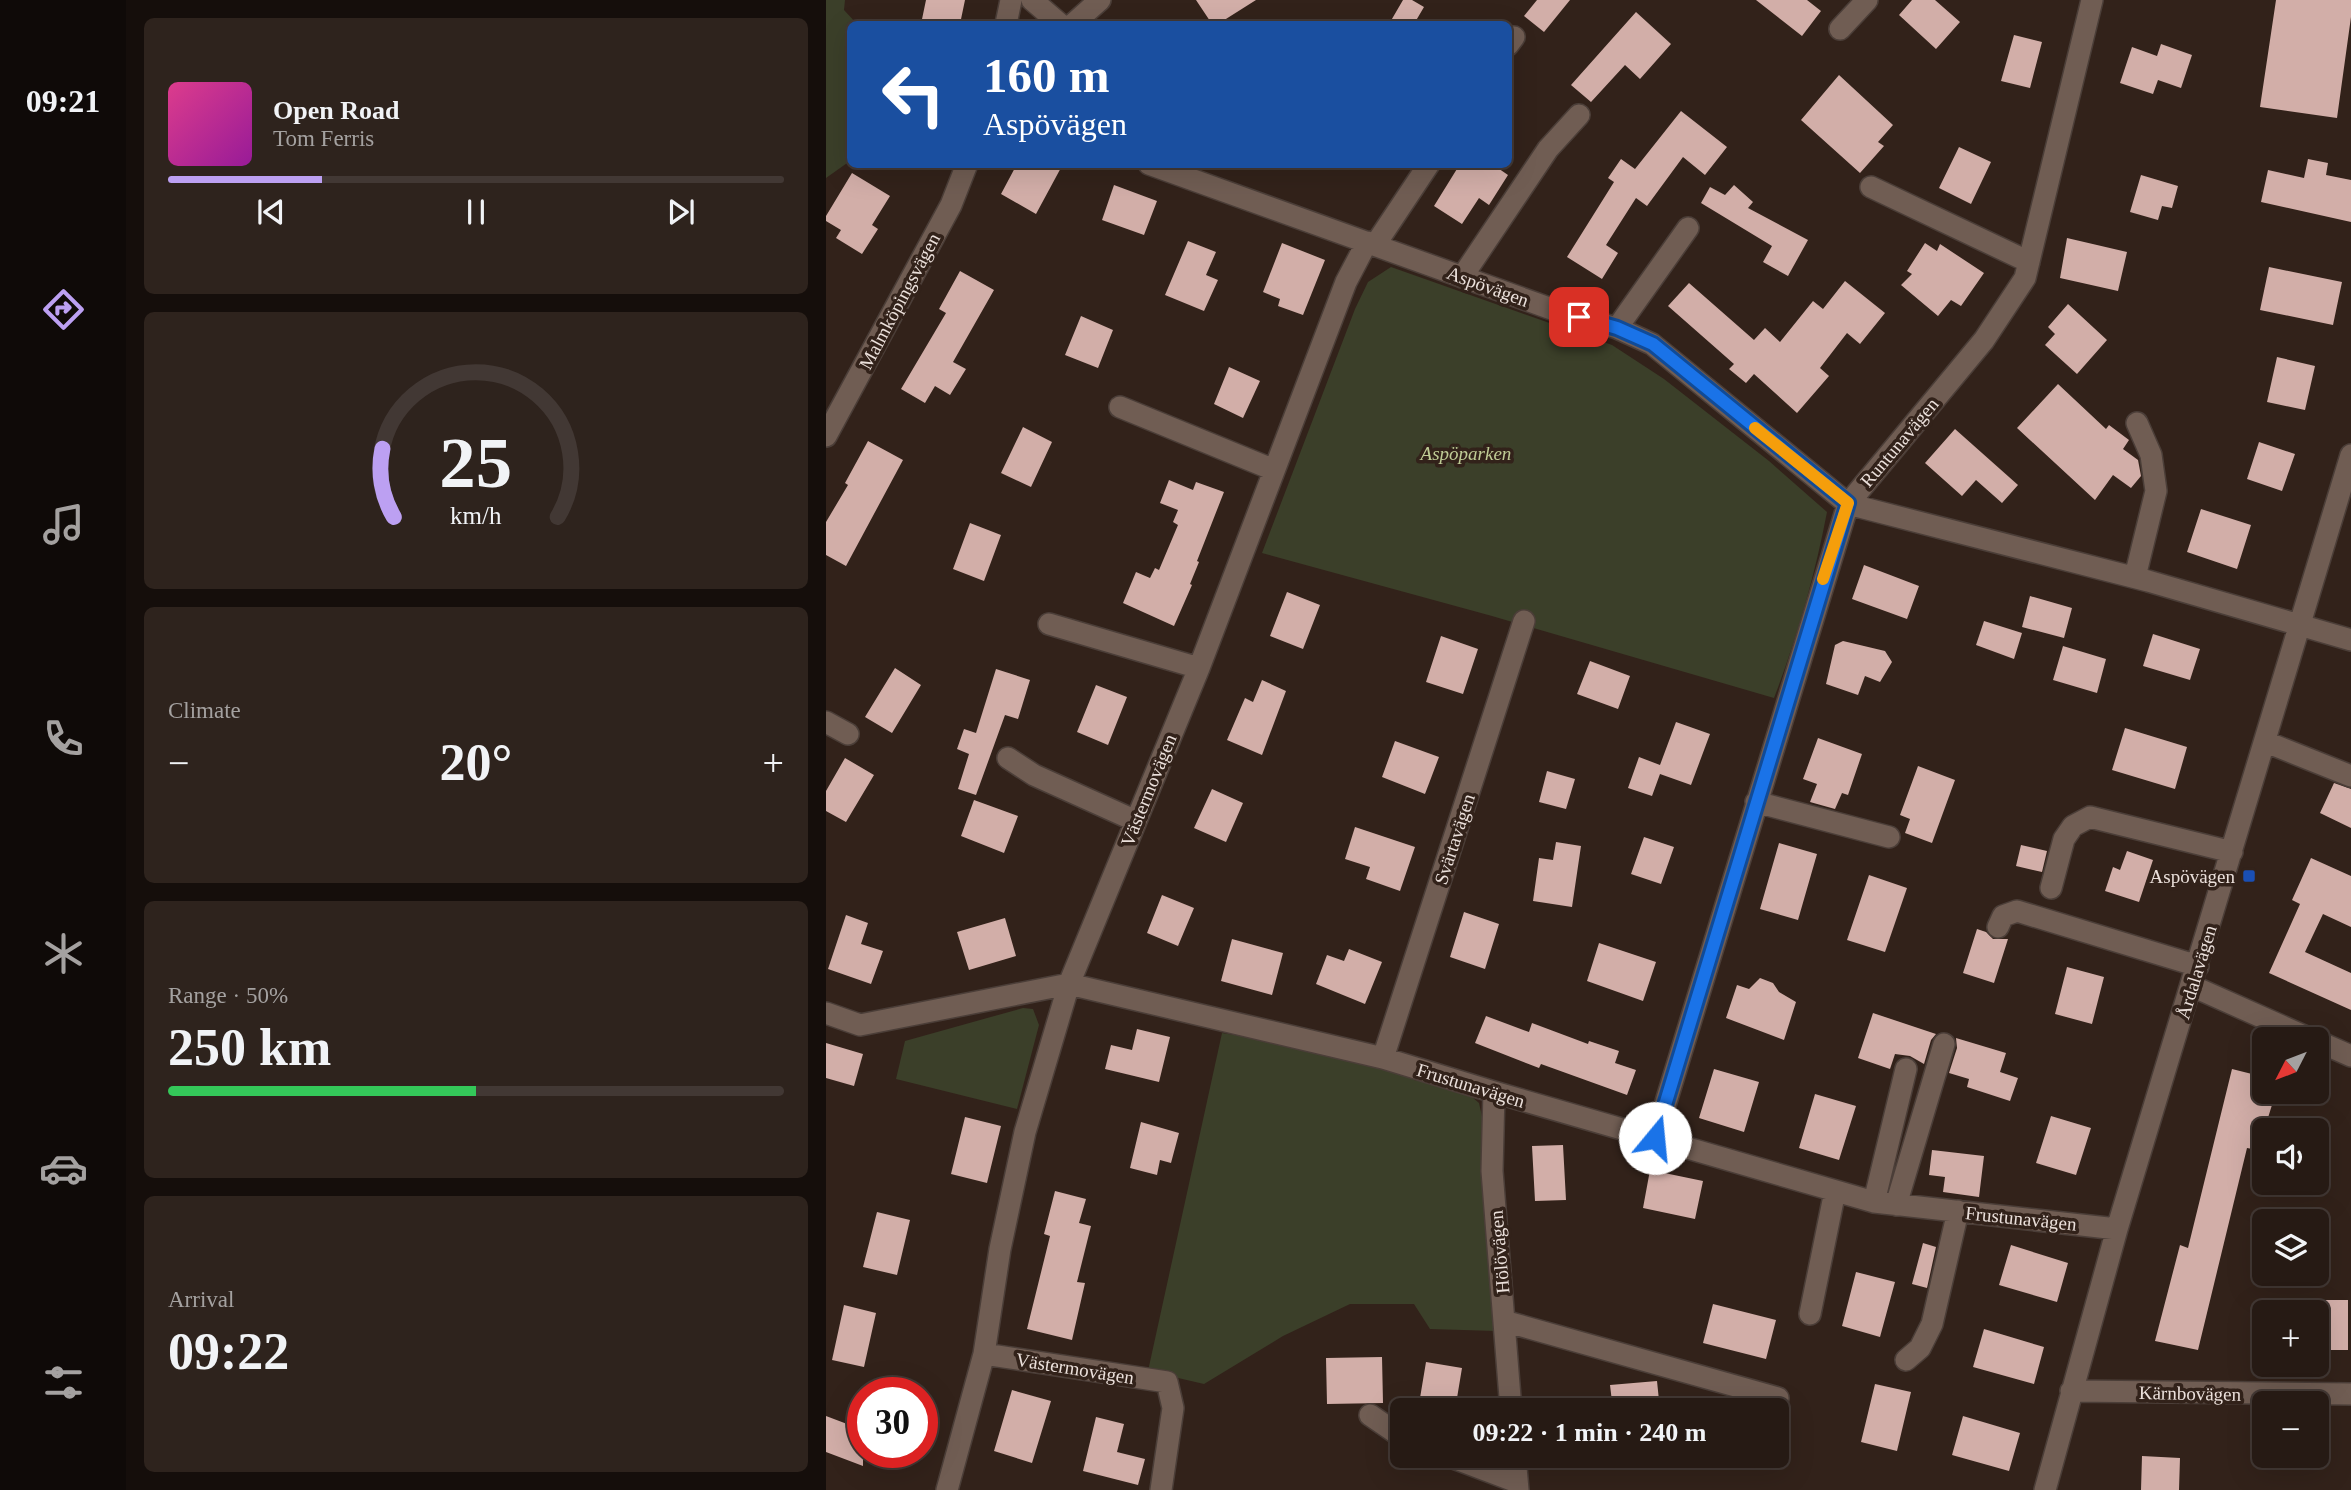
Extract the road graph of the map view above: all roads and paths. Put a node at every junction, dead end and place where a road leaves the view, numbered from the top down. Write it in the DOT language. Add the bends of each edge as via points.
graph roads {
  1 [pos="1010,0"];
  2 [pos="1032,0"];
  3 [pos="1100,0"];
  4 [pos="1867,0"];
  5 [pos="2093,0"];
  6 [pos="1006,21"];
  7 [pos="1056,21"];
  8 [pos="1076,21"];
  9 [pos="1840,29"];
  10 [pos="1579,114"];
  11 [pos="965,168"];
  12 [pos="1160,168"];
  13 [pos="1426,168"];
  14 [pos="1871,187"];
  15 [pos="1688,228"];
  16 [pos="1371,244"];
  17 [pos="2029,262"];
  18 [pos="1462,277"];
  19 [pos="1617,328"];
  20 [pos="1120,407"];
  21 [pos="2137,423"];
  22 [pos="826,436"];
  23 [pos="2351,458"];
  24 [pos="1274,470"];
  25 [pos="1848,503"];
  26 [pos="2135,577"];
  27 [pos="1524,621"];
  28 [pos="1049,624"];
  29 [pos="2301,626"];
  30 [pos="2351,640"];
  31 [pos="1199,668"];
  32 [pos="826,722"];
  33 [pos="848,734"];
  34 [pos="2266,742"];
  35 [pos="1009,758"];
  36 [pos="2351,776"];
  37 [pos="1756,802"];
  38 [pos="1136,821"];
  39 [pos="1889,837"];
  40 [pos="2232,852"];
  41 [pos="2051,888"];
  42 [pos="1998,928"];
  43 [pos="2195,976"];
  44 [pos="1069,984"];
  45 [pos="826,1013"];
  46 [pos="2291,1027"];
  47 [pos="1944,1044"];
  48 [pos="2329,1046"];
  49 [pos="2351,1056"];
  50 [pos="1383,1058"];
  51 [pos="1906,1069"];
  52 [pos="1494,1092"];
  53 [pos="1655,1138"];
  54 [pos="1835,1191"];
  55 [pos="1874,1202"];
  56 [pos="1896,1205"];
  57 [pos="1958,1211"];
  58 [pos="2117,1229"];
  59 [pos="1810,1314"];
  60 [pos="1504,1321"];
  61 [pos="984,1354"];
  62 [pos="1906,1360"];
  63 [pos="2071,1391"];
  64 [pos="2351,1394"];
  65 [pos="1510,1398"];
  66 [pos="1778,1398"];
  67 [pos="1370,1415"];
  68 [pos="1390,1429"];
  69 [pos="1476,1468"];
  70 [pos="1516,1468"];
  71 [pos="1518,1486"];
  72 [pos="947,1490"];
  73 [pos="1161,1490"];
  74 [pos="2045,1490"];
  1 -- 6 [label="street"];
  2 -- 7 [label="street"];
  3 -- 8 [label="street"];
  4 -- 9 [label="street"];
  5 -- 17 [label="street, Runtunavägen"];
  10 -- 18 [label="street" via="1548,149"];
  11 -- 22 [label="street, Malmköpingsvägen" via="951,205"];
  12 -- 16 [label="street, Aspövägen"];
  13 -- 16 [label="street, Västermovägen"];
  14 -- 17 [label="street"];
  15 -- 19 [label="street"];
  16 -- 18 [label="street, Aspövägen"];
  16 -- 24 [label="street, Västermovägen" via="1346,282"];
  17 -- 25 [label="street, Runtunavägen" via="2025,278 1984,340"];
  18 -- 19 [label="street, Aspövägen"];
  19 -- 25 [label="street, Aspövägen" via="1653,344"];
  20 -- 24 [label="street"];
  21 -- 26 [label="street" via="2151,455 2157,491"];
  23 -- 29 [label="street, Årdalavägen"];
  24 -- 31 [label="street, Västermovägen"];
  25 -- 26 [label="street, Aspövägen"];
  25 -- 37 [label="street, Runtunavägen"];
  26 -- 29 [label="street, Aspövägen"];
  27 -- 50 [label="street, Svärtavägen"];
  28 -- 31 [label="street"];
  29 -- 30 [label="street, Aspövägen"];
  29 -- 34 [label="street, Årdalavägen"];
  31 -- 38 [label="street, Västermovägen"];
  32 -- 33 [label="street"];
  34 -- 36 [label="street"];
  34 -- 40 [label="street, Årdalavägen"];
  35 -- 38 [label="street" via="1034,775"];
  37 -- 39 [label="street"];
  37 -- 53 [label="street, Runtunavägen"];
  38 -- 44 [label="street, Västermovägen"];
  40 -- 41 [label="street" via="2090,817 2073,826 2064,839"];
  40 -- 43 [label="street, Årdalavägen"];
  42 -- 43 [label="street" via="2003,916 2017,911"];
  43 -- 46 [label="street"];
  43 -- 58 [label="street, Årdalavägen"];
  44 -- 45 [label="street, Frustunavägen" via="860,1025"];
  44 -- 50 [label="street, Frustunavägen"];
  44 -- 61 [label="street, Västermovägen" via="1025,1132"];
  47 -- 56 [label="street"];
  48 -- 49 [label="street"];
  50 -- 52 [label="street, Frustunavägen"];
  51 -- 55 [label="street"];
  52 -- 53 [label="street, Frustunavägen"];
  52 -- 60 [label="street, Hölövägen" via="1492,1171"];
  53 -- 54 [label="street, Frustunavägen"];
  54 -- 55 [label="street, Frustunavägen"];
  54 -- 59 [label="street"];
  55 -- 56 [label="street, Frustunavägen"];
  56 -- 57 [label="street, Frustunavägen"];
  57 -- 58 [label="street, Frustunavägen"];
  57 -- 62 [label="street" via="1932,1324 1920,1348"];
  58 -- 63 [label="street, Årdalavägen"];
  60 -- 65 [label="street, Hölövägen"];
  60 -- 66 [label="street"];
  61 -- 72 [label="street, Västermovägen"];
  61 -- 73 [label="street, Västermovägen" via="1167,1382 1173,1408"];
  63 -- 64 [label="street, Kärnbovägen"];
  63 -- 74 [label="street, Årdalavägen"];
  67 -- 68 [label="street"];
  69 -- 71 [label="street"];
  70 -- 71 [label="street"];
}
